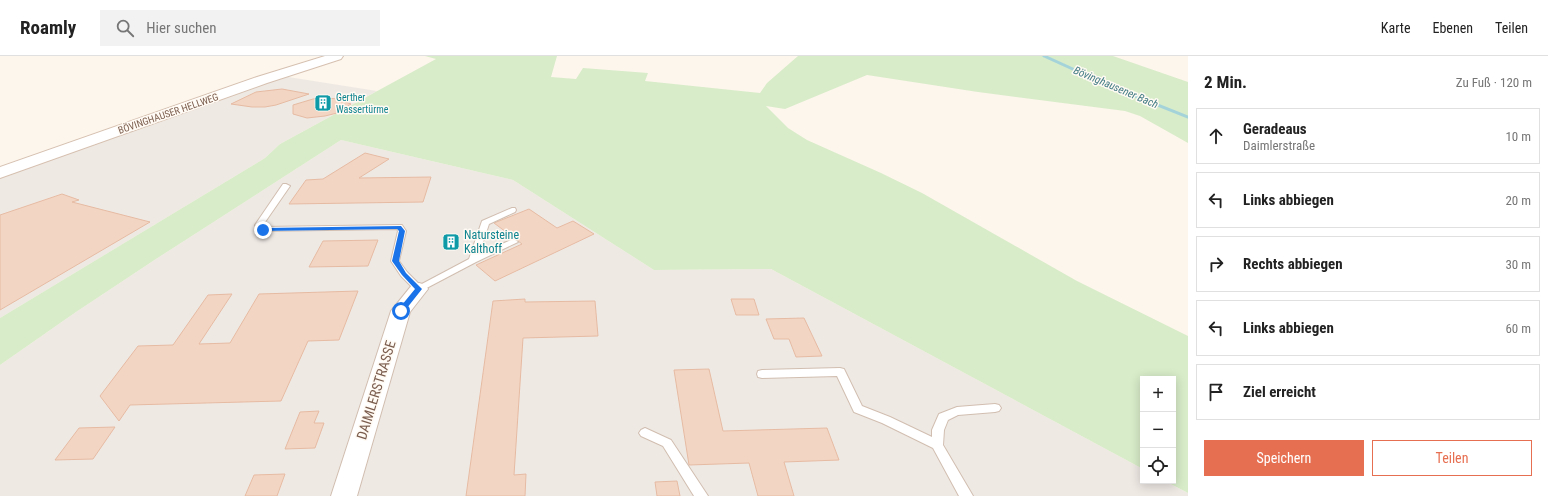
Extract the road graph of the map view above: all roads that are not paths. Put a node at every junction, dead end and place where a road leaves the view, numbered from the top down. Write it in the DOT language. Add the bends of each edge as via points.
graph roads {
  1 [pos="337,56"];
  2 [pos="0,172"];
  3 [pos="286,186"];
  4 [pos="512,210"];
  5 [pos="514,242"];
  6 [pos="473,260"];
  7 [pos="418,289"];
  8 [pos="762,374"];
  9 [pos="995,408"];
  10 [pos="645,433"];
  11 [pos="937,445"];
  12 [pos="344,496"];
  13 [pos="702,496"];
  14 [pos="966,496"];
  1 -- 2 [label="street, BÖVINGHAUSER HELLWEG"];
  3 -- 7 [label="lane" via="259,225 260,229 399,227 402,231 396,261"];
  4 -- 6 [label="lane" via="485,223"];
  5 -- 6 [label="lane"];
  6 -- 7 [label="lane"];
  7 -- 12 [label="street, DAIMLERSTRASSE" via="401,311"];
  8 -- 11 [label="lane" via="840,372 858,409"];
  9 -- 11 [label="lane" via="957,411 943,417 938,430"];
  10 -- 13 [label="lane" via="667,443"];
  11 -- 14 [label="lane"];
}
